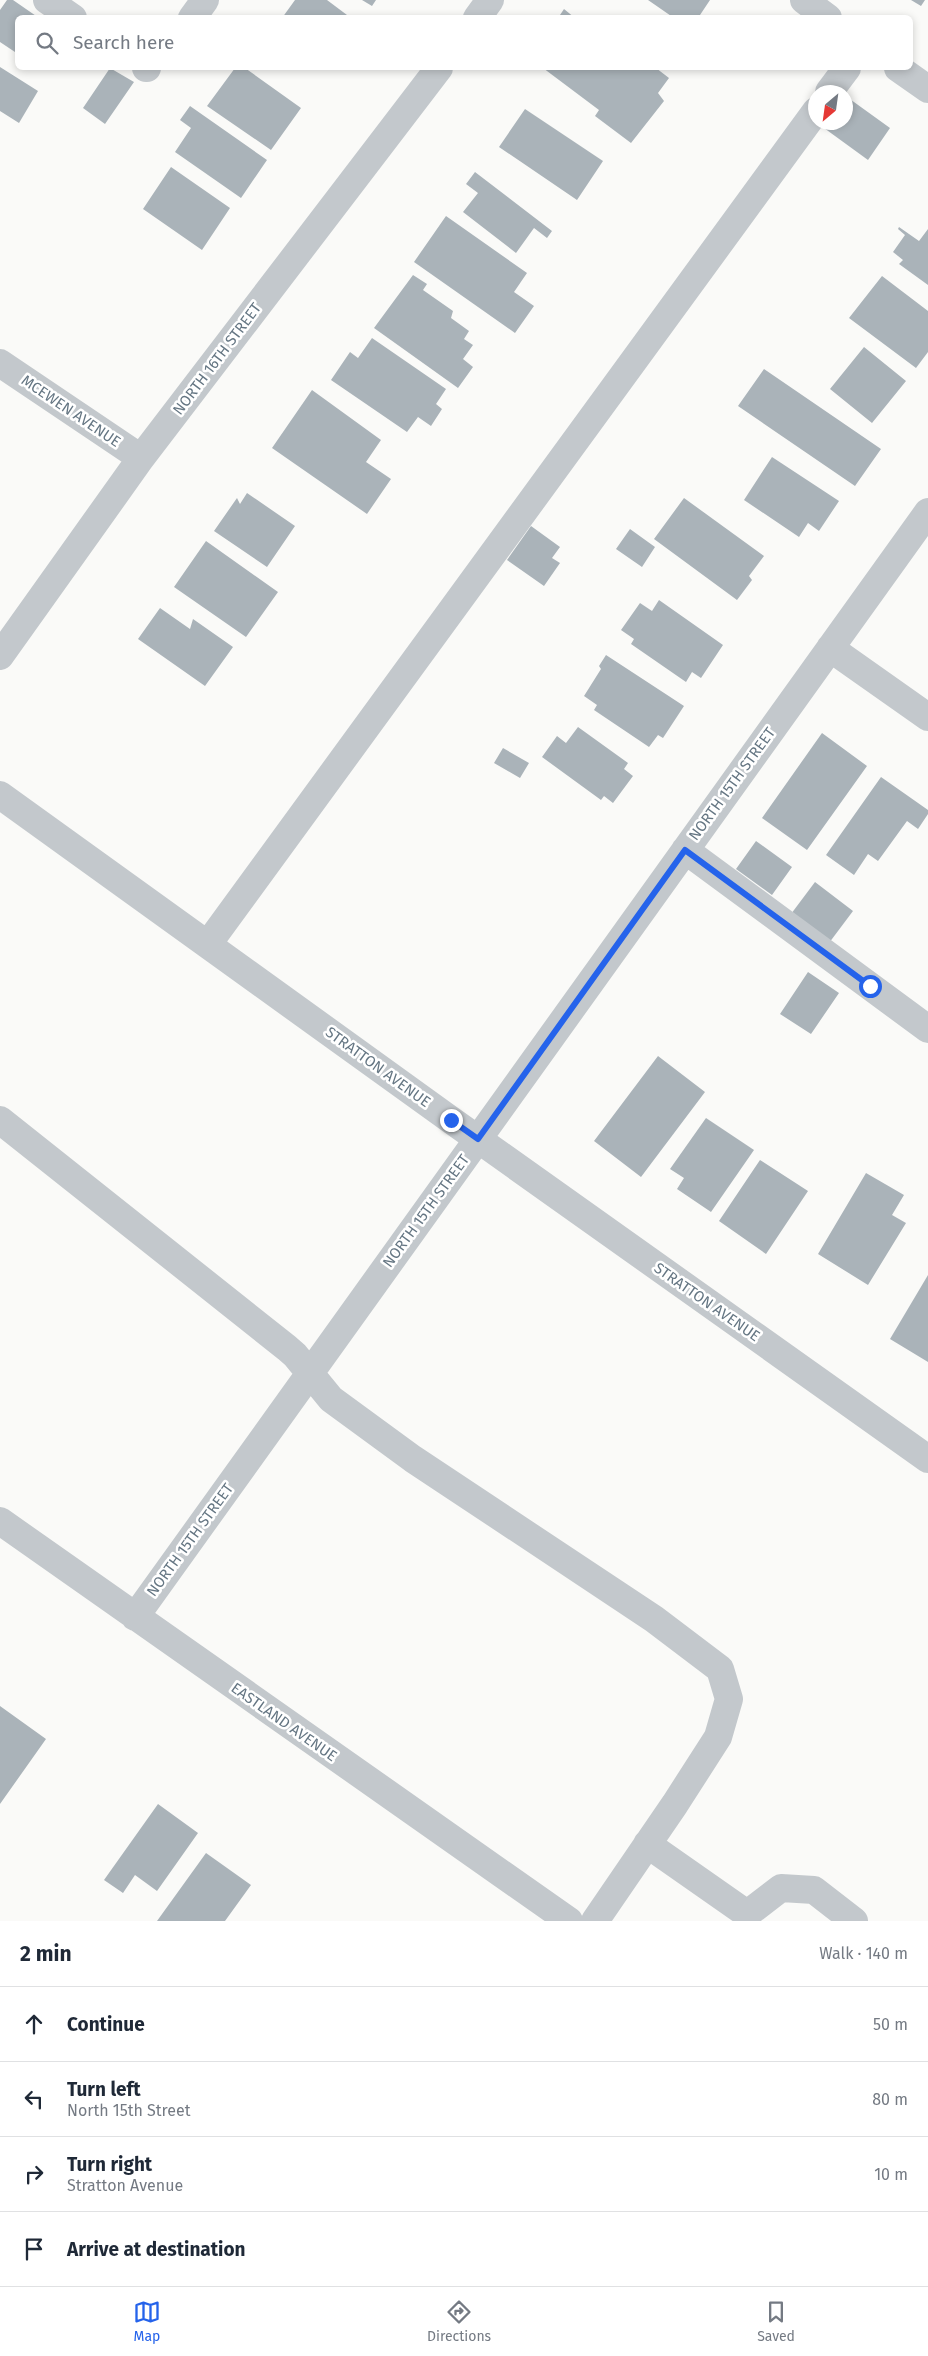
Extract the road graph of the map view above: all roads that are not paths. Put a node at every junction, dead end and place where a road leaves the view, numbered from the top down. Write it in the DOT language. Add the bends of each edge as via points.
graph roads {
  1 [pos="48,0"];
  2 [pos="205,0"];
  3 [pos="490,0"];
  4 [pos="804,0"];
  5 [pos="69,15"];
  6 [pos="194,15"];
  7 [pos="479,15"];
  8 [pos="824,15"];
  9 [pos="437,70"];
  10 [pos="846,70"];
  11 [pos="901,70"];
  12 [pos="834,85"];
  13 [pos="928,89"];
  14 [pos="808,122"];
  15 [pos="0,362"];
  16 [pos="141,458"];
  17 [pos="928,512"];
  18 [pos="830,648"];
  19 [pos="0,656"];
  20 [pos="928,717"];
  21 [pos="0,795"];
  22 [pos="685,850"];
  23 [pos="208,944"];
  24 [pos="928,1029"];
  25 [pos="0,1120"];
  26 [pos="478,1139"];
  27 [pos="309,1374"];
  28 [pos="928,1458"];
  29 [pos="0,1521"];
  30 [pos="135,1617"];
  31 [pos="647,1844"];
  32 [pos="569,1921"];
  33 [pos="594,1921"];
  34 [pos="854,1921"];
  1 -- 5 [label="street"];
  2 -- 6 [label="street"];
  3 -- 7 [label="street"];
  4 -- 8 [label="street"];
  9 -- 16 [label="street, NORTH 16TH STREET"];
  10 -- 12 [label="street"];
  11 -- 13 [label="street"];
  14 -- 23 [label="street"];
  15 -- 16 [label="street, MCEWEN AVENUE"];
  16 -- 19 [label="street, NORTH 16TH STREET"];
  17 -- 18 [label="street, NORTH 15TH STREET"];
  18 -- 20 [label="street"];
  18 -- 22 [label="street, NORTH 15TH STREET"];
  21 -- 23 [label="street, STRATTON AVENUE"];
  22 -- 24 [label="street"];
  22 -- 26 [label="street, NORTH 15TH STREET"];
  23 -- 26 [label="street, STRATTON AVENUE"];
  25 -- 27 [label="street" via="287,1348"];
  26 -- 27 [label="street, NORTH 15TH STREET"];
  26 -- 28 [label="street, STRATTON AVENUE"];
  27 -- 30 [label="street, NORTH 15TH STREET"];
  27 -- 31 [label="street" via="331,1399 413,1459 654,1619 720,1669 729,1699 718,1737"];
  29 -- 30 [label="street, EASTLAND AVENUE"];
  30 -- 32 [label="street, EASTLAND AVENUE"];
  31 -- 33 [label="street"];
  31 -- 34 [label="street" via="748,1914 781,1888 814,1890"];
}
